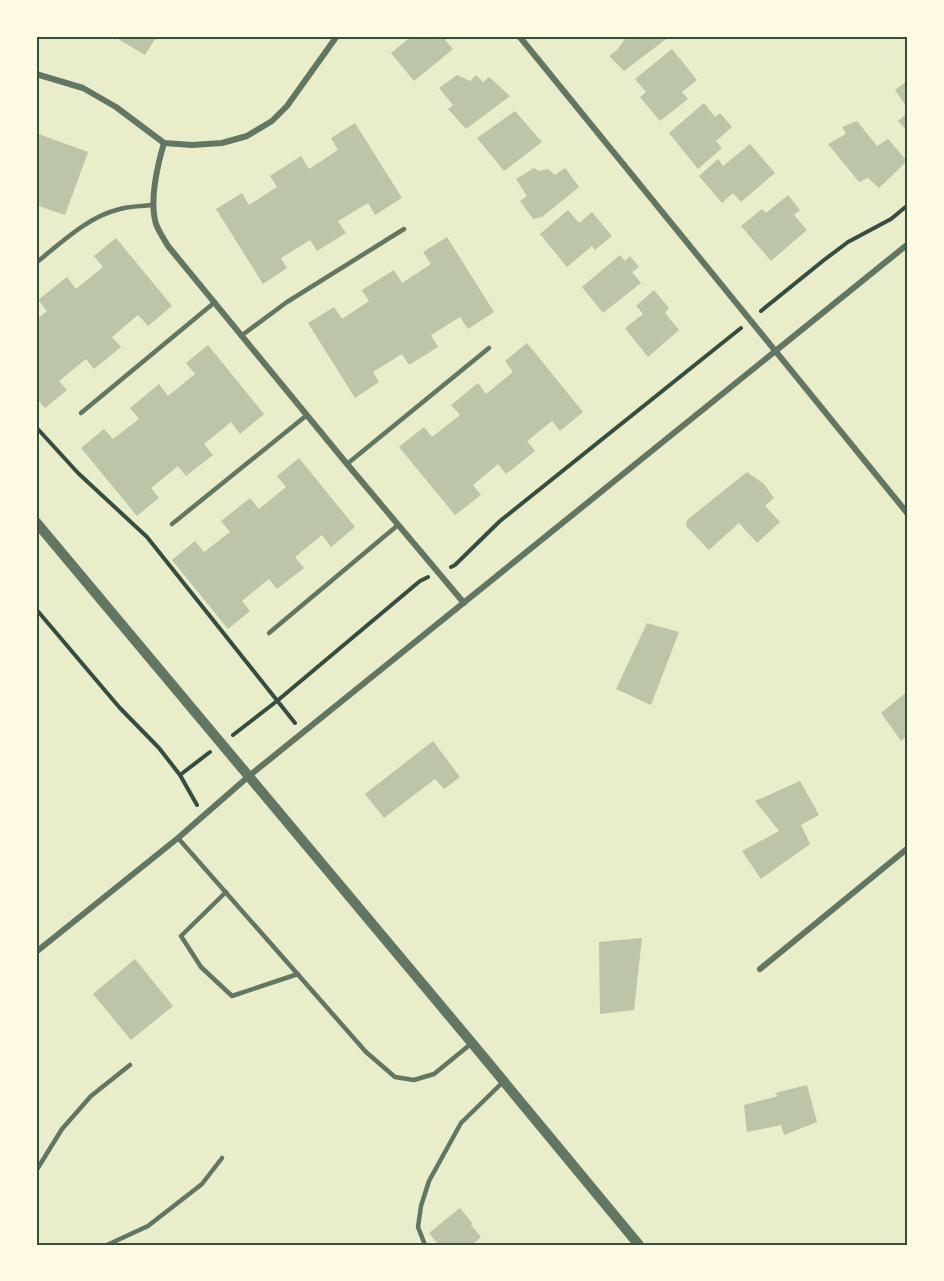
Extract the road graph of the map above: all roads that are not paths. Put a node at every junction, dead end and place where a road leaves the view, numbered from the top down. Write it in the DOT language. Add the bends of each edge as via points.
graph roads {
  1 [pos="337,36"];
  2 [pos="519,36"];
  3 [pos="36,74"];
  4 [pos="164,143"];
  5 [pos="153,205"];
  6 [pos="404,230"];
  7 [pos="908,244"];
  8 [pos="36,263"];
  9 [pos="215,303"];
  10 [pos="241,336"];
  11 [pos="489,348"];
  12 [pos="775,351"];
  13 [pos="81,413"];
  14 [pos="307,415"];
  15 [pos="347,464"];
  16 [pos="908,514"];
  17 [pos="36,522"];
  18 [pos="172,524"];
  19 [pos="398,525"];
  20 [pos="464,603"];
  21 [pos="268,633"];
  22 [pos="249,776"];
  23 [pos="178,838"];
  24 [pos="908,848"];
  25 [pos="226,892"];
  26 [pos="36,952"];
  27 [pos="760,969"];
  28 [pos="298,974"];
  29 [pos="472,1043"];
  30 [pos="130,1065"];
  31 [pos="504,1082"];
  32 [pos="222,1158"];
  33 [pos="36,1171"];
  34 [pos="107,1245"];
  35 [pos="425,1245"];
  36 [pos="639,1245"];
  1 -- 4 [label="street" via="272,121 247,136 222,143"];
  2 -- 12 [label="street"];
  3 -- 4 [label="street" via="83,88"];
  4 -- 5 [label="street"];
  5 -- 8 [label="lane" via="121,208 100,216 84,224"];
  5 -- 9 [label="street" via="157,225 168,246"];
  6 -- 10 [label="lane" via="287,302"];
  7 -- 12 [label="street"];
  9 -- 10 [label="street"];
  9 -- 13 [label="lane"];
  10 -- 14 [label="street"];
  11 -- 15 [label="lane"];
  12 -- 16 [label="street"];
  12 -- 20 [label="street"];
  14 -- 15 [label="street"];
  14 -- 18 [label="lane"];
  15 -- 19 [label="street"];
  17 -- 22 [label="street"];
  19 -- 20 [label="street"];
  19 -- 21 [label="lane"];
  20 -- 22 [label="street"];
  22 -- 23 [label="street"];
  22 -- 29 [label="street"];
  23 -- 25 [label="lane"];
  23 -- 26 [label="street"];
  24 -- 27 [label="street"];
  25 -- 28 [label="lane"];
  25 -- 28 [label="lane" via="181,936 201,967 232,996"];
  28 -- 29 [label="lane" via="366,1052 395,1077 414,1080 435,1074"];
  29 -- 31 [label="street"];
  30 -- 33 [label="lane" via="91,1096 62,1129"];
  31 -- 35 [label="lane" via="461,1123 429,1181 418,1227"];
  31 -- 36 [label="street"];
  32 -- 34 [label="lane" via="202,1185 148,1226"];
}
